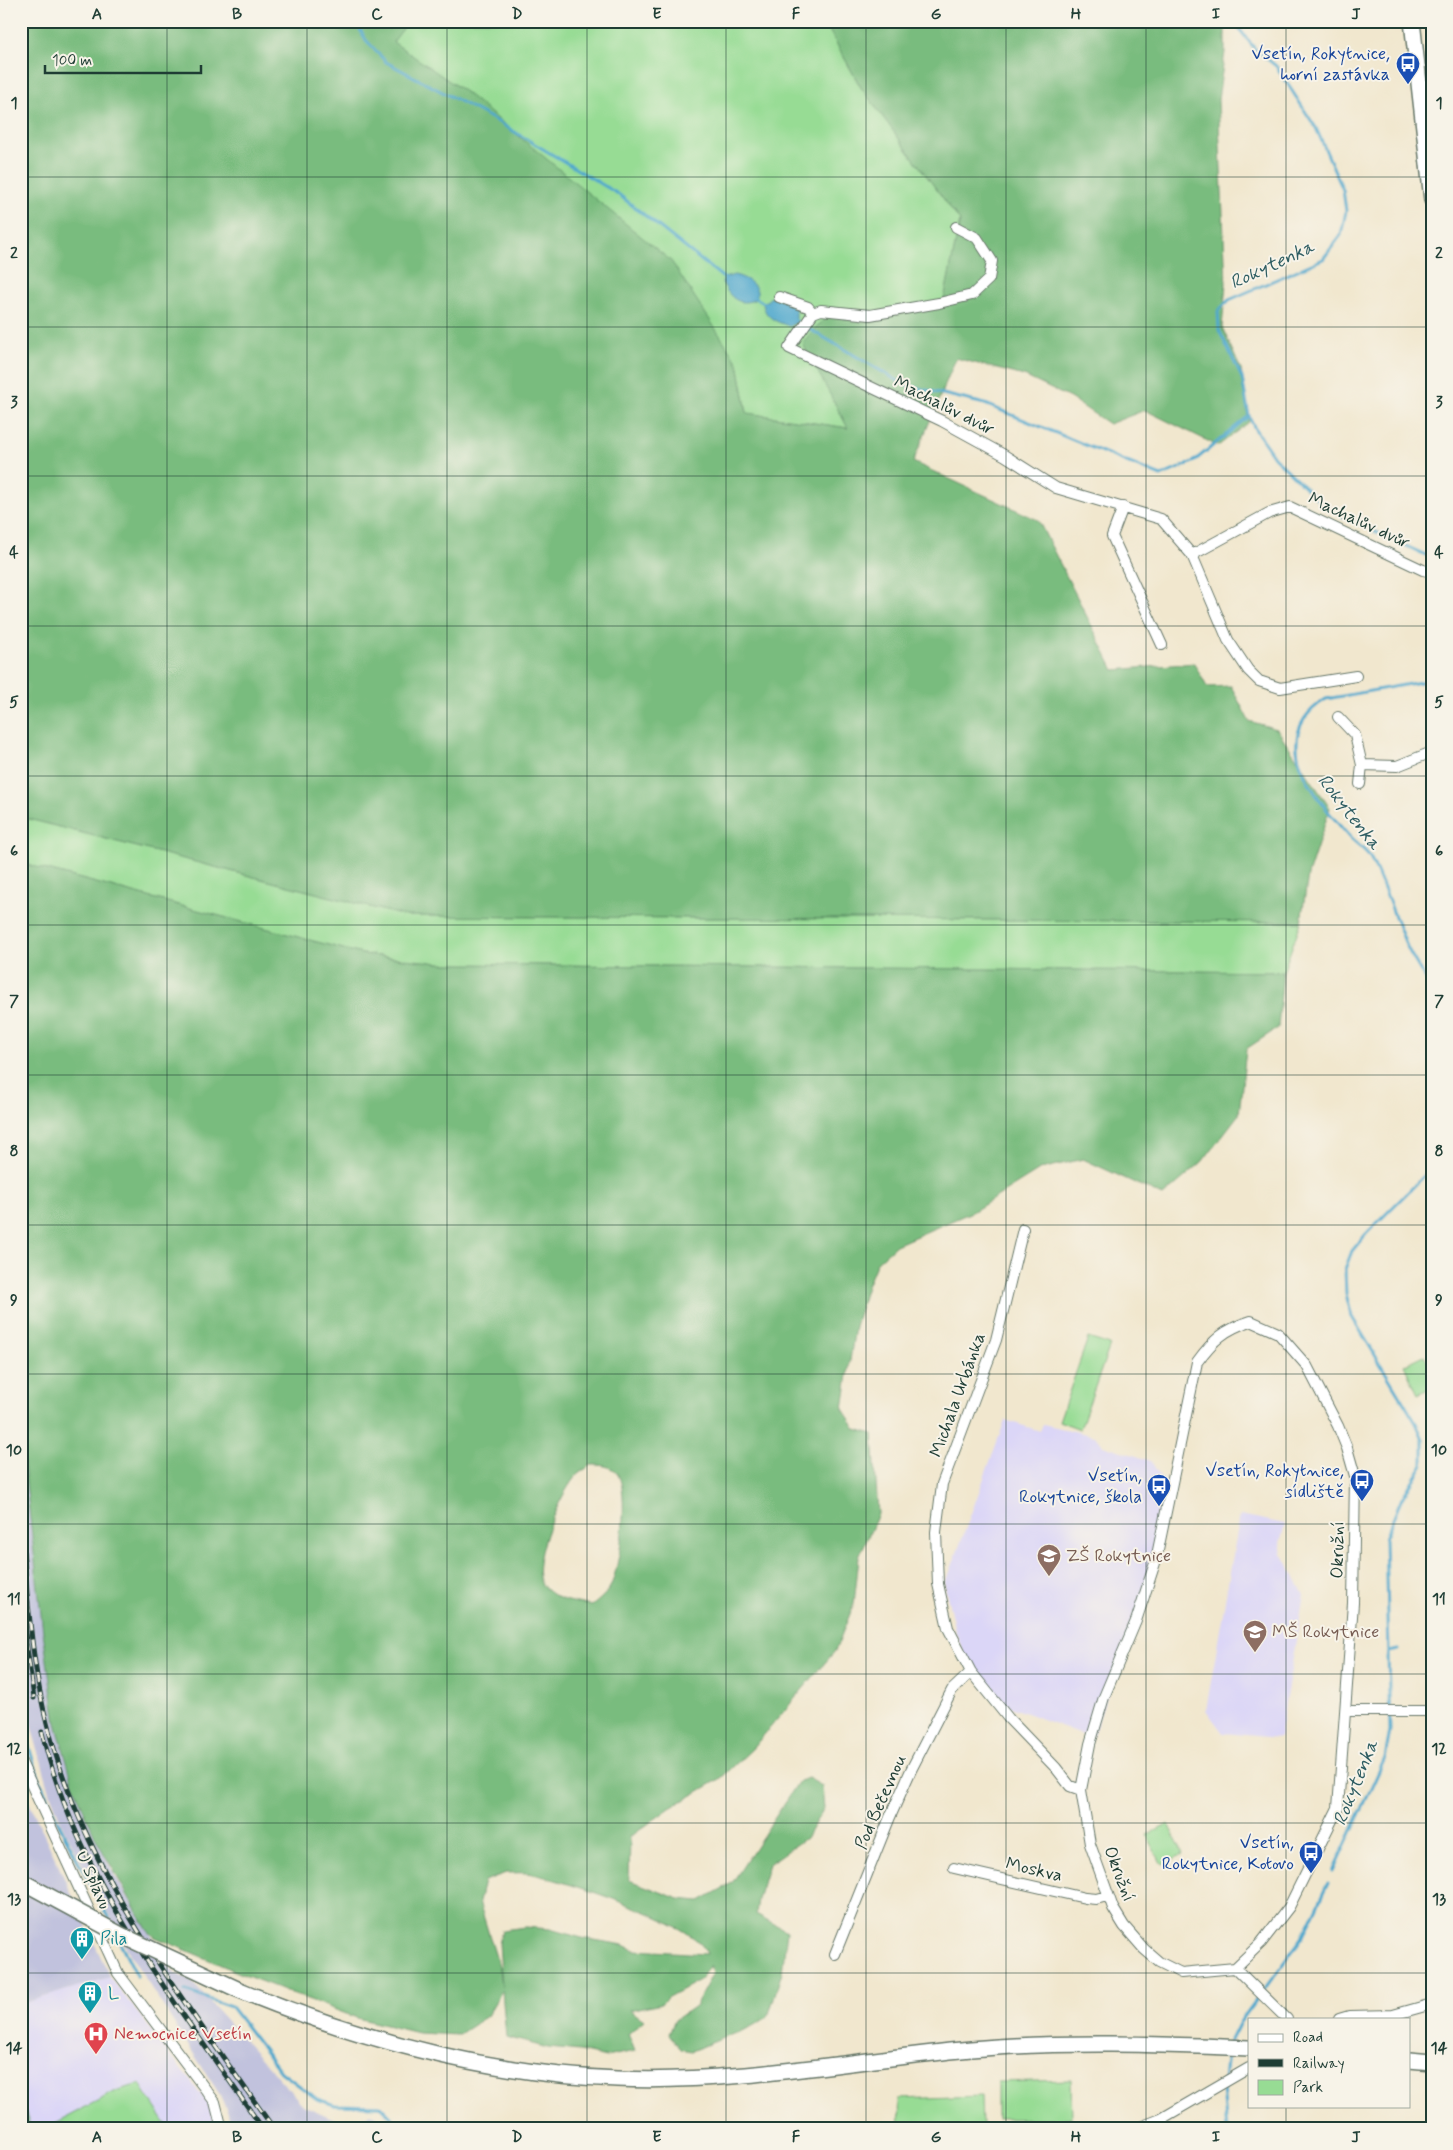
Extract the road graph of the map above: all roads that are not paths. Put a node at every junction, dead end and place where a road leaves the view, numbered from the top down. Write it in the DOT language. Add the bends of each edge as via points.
graph roads {
  1 [pos="1412,21"];
  2 [pos="1432,200"];
  3 [pos="956,227"];
  4 [pos="779,297"];
  5 [pos="813,314"];
  6 [pos="1123,508"];
  7 [pos="1192,556"];
  8 [pos="1432,572"];
  9 [pos="1162,645"];
  10 [pos="1356,676"];
  11 [pos="1338,717"];
  12 [pos="1432,752"];
  13 [pos="1362,765"];
  14 [pos="1360,784"];
  15 [pos="1023,1229"];
  16 [pos="970,1672"];
  17 [pos="1345,1711"];
  18 [pos="1432,1711"];
  19 [pos="21,1762"];
  20 [pos="1081,1790"];
  21 [pos="954,1868"];
  22 [pos="21,1881"];
  23 [pos="1107,1896"];
  24 [pos="835,1954"];
  25 [pos="1235,1968"];
  26 [pos="1432,2004"];
  27 [pos="1285,2018"];
  28 [pos="1342,2018"];
  29 [pos="1248,2048"];
  30 [pos="1410,2060"];
  31 [pos="1432,2062"];
  32 [pos="1248,2069"];
  33 [pos="1161,2120"];
  34 [pos="222,2129"];
  35 [pos="1135,2129"];
  36 [pos="1167,2129"];
  1 -- 2 [label="main road"];
  3 -- 5 [label="street" via="977,238 992,261 989,279 972,294 870,315 821,310"];
  4 -- 5 [label="street" via="808,307"];
  5 -- 6 [label="street, Machalův dvůr" via="789,348 942,421 1056,488"];
  6 -- 7 [label="street, Machalův dvůr" via="1161,519"];
  6 -- 9 [label="street" via="1112,536"];
  7 -- 8 [label="street, Machalův dvůr" via="1269,513 1290,506"];
  7 -- 10 [label="street, Machalův dvůr" via="1228,640 1258,681 1280,688"];
  11 -- 13 [label="street" via="1356,735"];
  12 -- 13 [label="street" via="1397,766"];
  13 -- 14 [label="street"];
  15 -- 16 [label="street, Michala Urbánka" via="996,1340 942,1484 936,1532 937,1579 948,1628"];
  16 -- 20 [label="street, Michala Urbánka" via="1070,1786"];
  16 -- 24 [label="street, Pod Bečevnou" via="952,1690 911,1770"];
  17 -- 18 [label="street"];
  17 -- 20 [label="street, Okružní" via="1353,1603 1355,1476 1348,1448 1307,1366 1278,1333 1251,1321 1232,1327 1211,1343 1197,1362 1156,1560 1136,1621 1104,1697"];
  17 -- 25 [label="street, Okružní" via="1338,1808 1289,1907 1261,1943"];
  19 -- 34 [label="street, U Splavu" via="118,1973 215,2102"];
  20 -- 23 [label="street, Okružní" via="1090,1844"];
  21 -- 23 [label="street, Moskva" via="1085,1898"];
  22 -- 29 [label="main road, bridge" via="107,1928 237,1989 346,2030 431,2054 524,2070 616,2079 728,2078 1048,2043 1118,2042"];
  23 -- 25 [label="street, Okružní" via="1124,1926 1144,1948 1172,1970 1195,1973"];
  25 -- 27 [label="street"];
  26 -- 28 [label="street" via="1393,2015"];
  30 -- 31 [label="main road"];
  32 -- 33 [label="street"];
  33 -- 35 [label="street"];
  33 -- 36 [label="street"];
}
